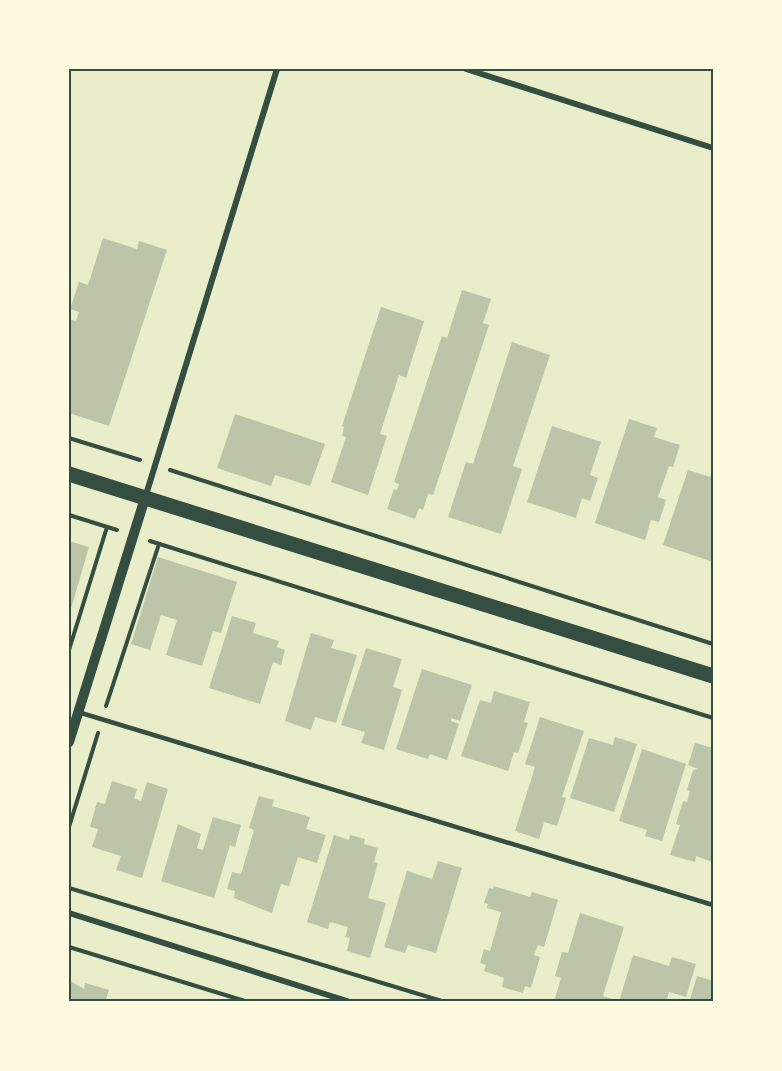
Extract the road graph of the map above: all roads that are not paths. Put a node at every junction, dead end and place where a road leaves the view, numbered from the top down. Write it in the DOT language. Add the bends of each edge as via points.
graph roads {
  1 [pos="277,69"];
  2 [pos="466,69"];
  3 [pos="713,148"];
  4 [pos="69,474"];
  5 [pos="145,498"];
  6 [pos="713,676"];
  7 [pos="78,712"];
  8 [pos="69,742"];
  9 [pos="713,905"];
  10 [pos="69,913"];
  11 [pos="350,1002"];
  1 -- 5 [label="street"];
  2 -- 3 [label="street"];
  4 -- 5 [label="main road"];
  5 -- 6 [label="main road"];
  5 -- 7 [label="street"];
  7 -- 8 [label="street"];
  7 -- 9 [label="lane"];
  10 -- 11 [label="street"];
}
